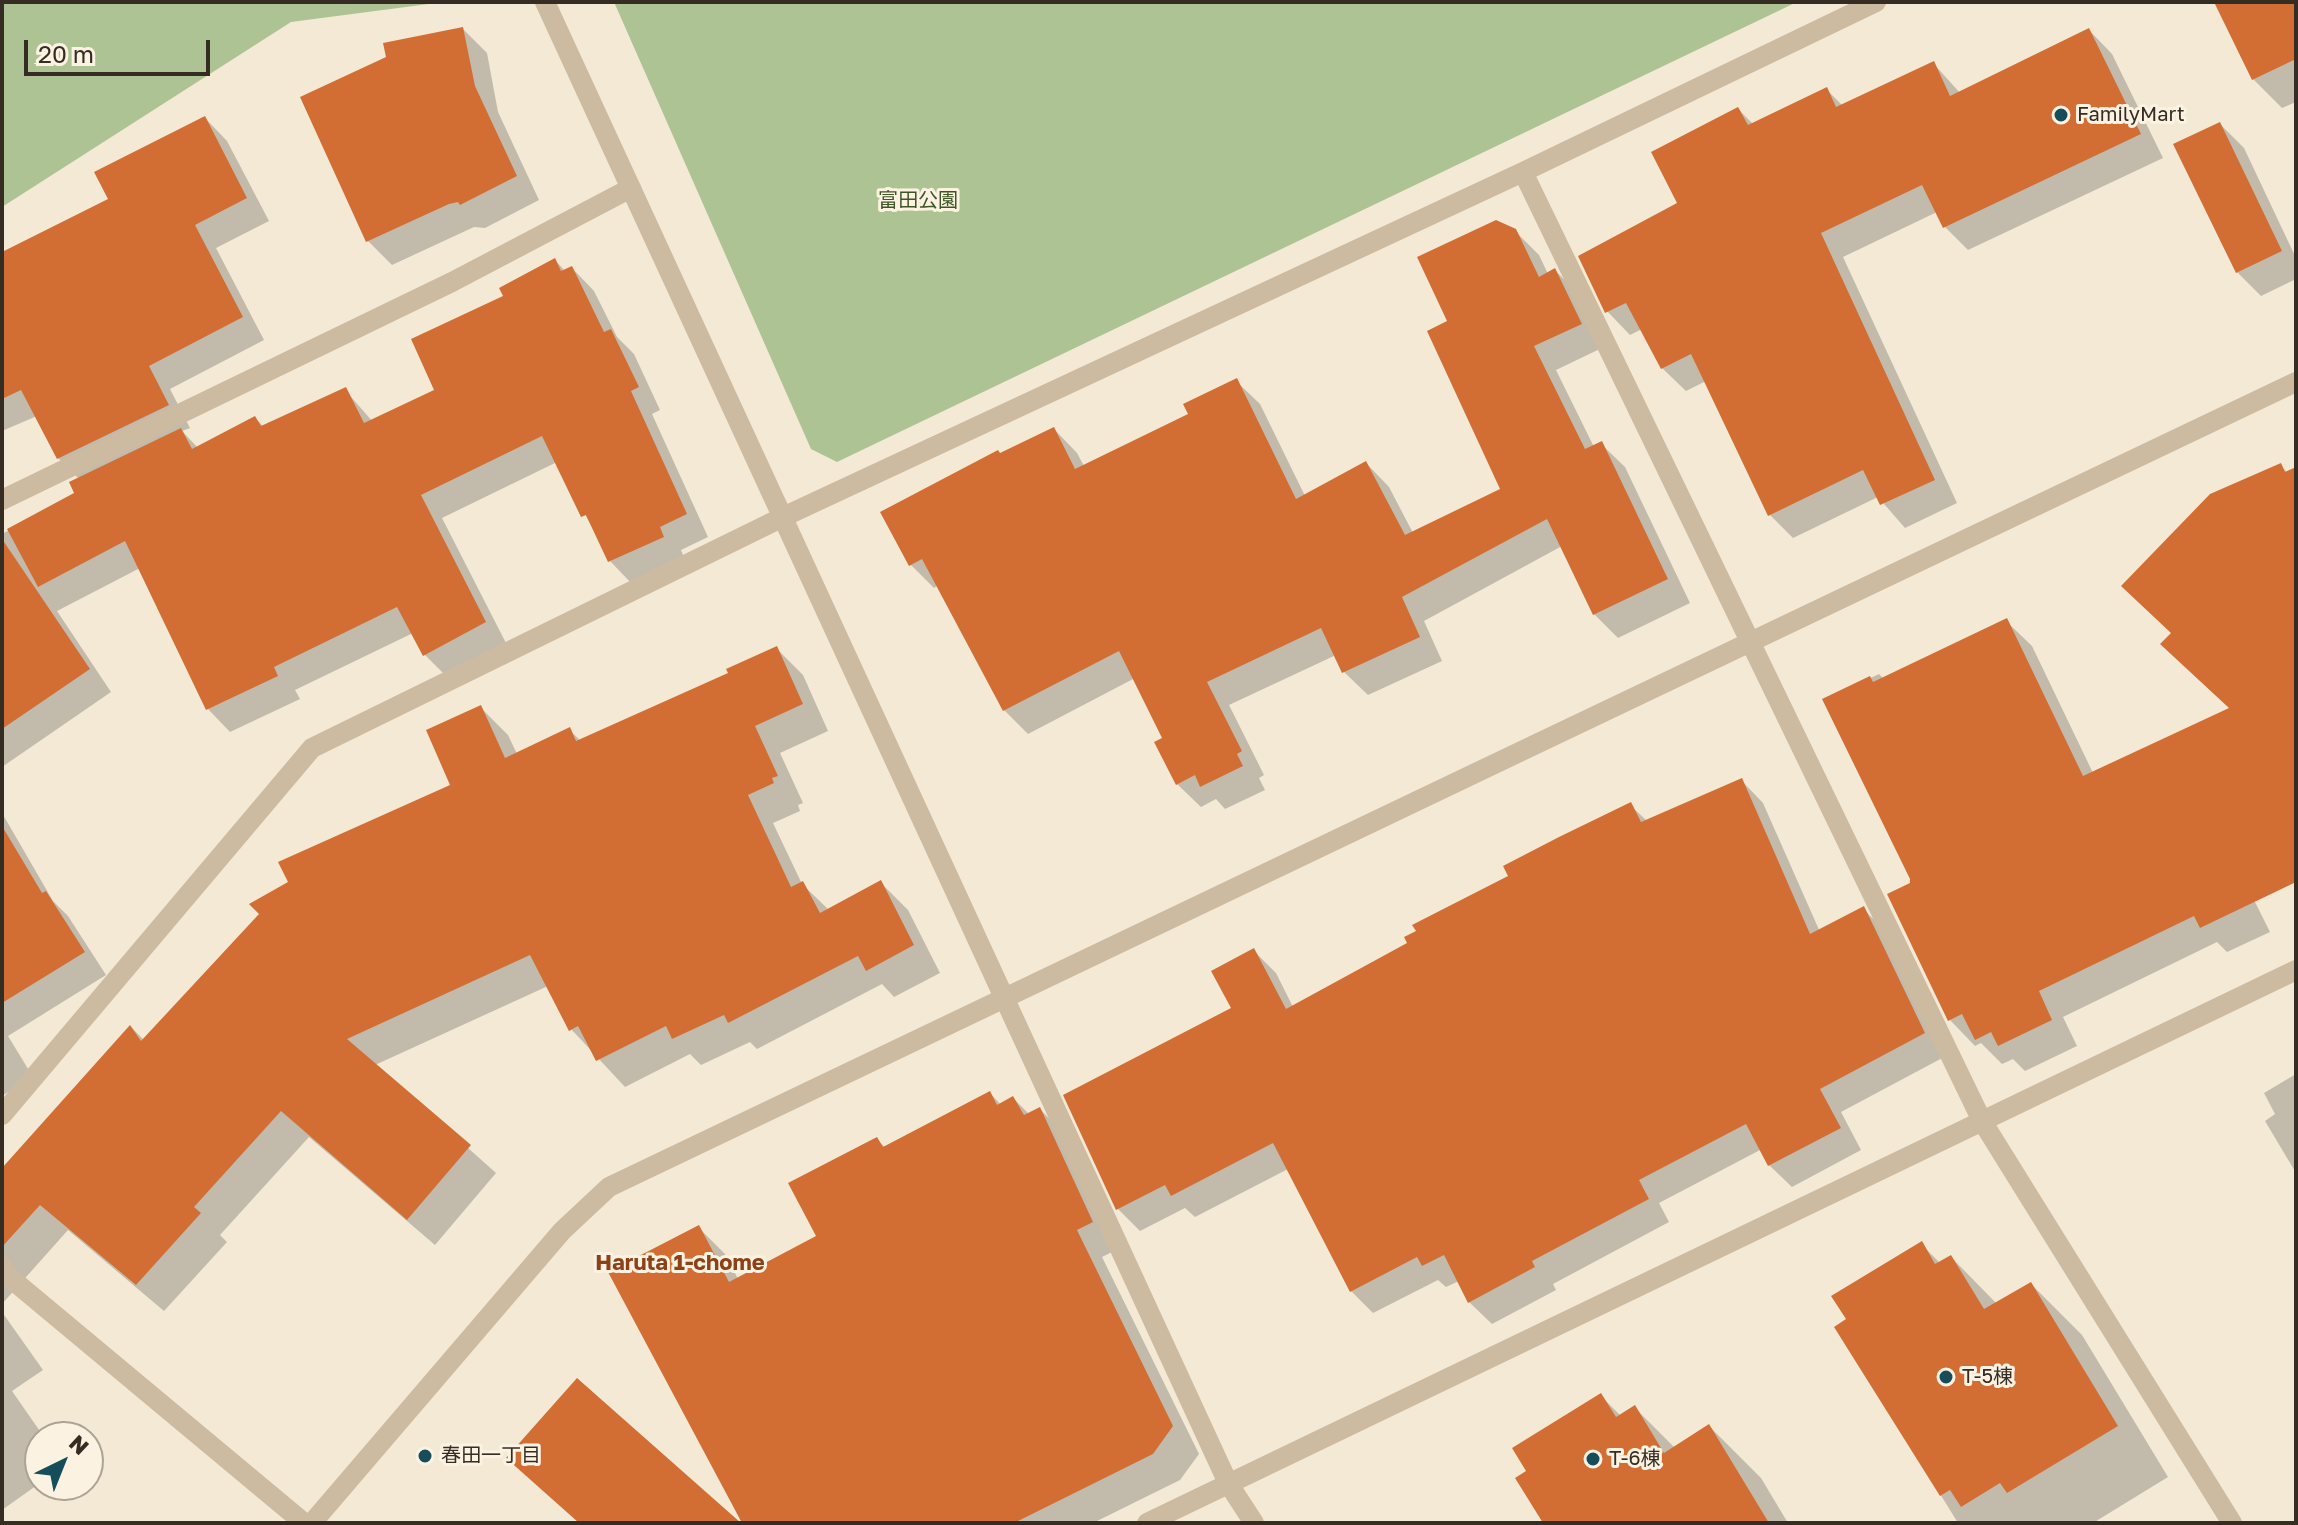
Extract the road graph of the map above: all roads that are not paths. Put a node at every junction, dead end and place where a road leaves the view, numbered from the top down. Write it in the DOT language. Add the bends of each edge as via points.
graph roads {
  1 [pos="545,2"];
  2 [pos="1876,2"];
  3 [pos="1523,172"];
  4 [pos="631,188"];
  5 [pos="2296,382"];
  6 [pos="2,500"];
  7 [pos="783,517"];
  8 [pos="1751,644"];
  9 [pos="2296,970"];
  10 [pos="1003,995"];
  11 [pos="2,1115"];
  12 [pos="1982,1121"];
  13 [pos="2,1265"];
  14 [pos="1228,1483"];
  15 [pos="304,1523"];
  16 [pos="312,1523"];
  17 [pos="1147,1523"];
  18 [pos="1254,1523"];
  19 [pos="2232,1523"];
  1 -- 4 [label="street"];
  2 -- 3 [label="street"];
  3 -- 7 [label="street"];
  3 -- 8 [label="street"];
  4 -- 6 [label="street" via="452,282"];
  4 -- 7 [label="street"];
  5 -- 8 [label="street"];
  7 -- 10 [label="street"];
  7 -- 11 [label="street" via="312,748"];
  8 -- 10 [label="street"];
  8 -- 12 [label="street"];
  9 -- 12 [label="street"];
  10 -- 14 [label="street"];
  10 -- 16 [label="street" via="609,1187 562,1231"];
  12 -- 14 [label="street"];
  12 -- 19 [label="street"];
  13 -- 15 [label="street" via="9,1277"];
  14 -- 17 [label="street"];
  14 -- 18 [label="street"];
}
